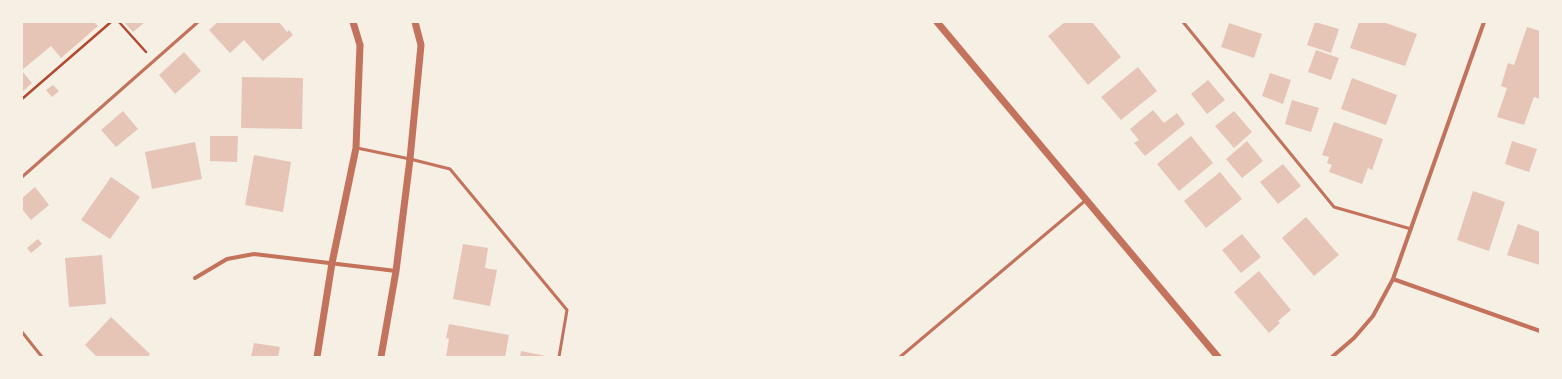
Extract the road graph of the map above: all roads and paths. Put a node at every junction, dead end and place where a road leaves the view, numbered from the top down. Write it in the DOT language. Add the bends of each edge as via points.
graph roads {
  1 [pos="111,22"];
  2 [pos="120,22"];
  3 [pos="198,22"];
  4 [pos="353,22"];
  5 [pos="415,22"];
  6 [pos="937,22"];
  7 [pos="1183,22"];
  8 [pos="1484,22"];
  9 [pos="154,61"];
  10 [pos="22,99"];
  11 [pos="356,148"];
  12 [pos="410,159"];
  13 [pos="22,177"];
  14 [pos="1086,200"];
  15 [pos="1411,229"];
  16 [pos="332,263"];
  17 [pos="396,271"];
  18 [pos="195,278"];
  19 [pos="1392,279"];
  20 [pos="1540,330"];
  21 [pos="22,332"];
  22 [pos="42,357"];
  23 [pos="318,357"];
  24 [pos="381,357"];
  25 [pos="559,357"];
  26 [pos="900,357"];
  27 [pos="1218,357"];
  28 [pos="1332,357"];
  1 -- 10 [label="path"];
  2 -- 9 [label="path"];
  3 -- 9 [label="lane"];
  4 -- 11 [label="street" via="360,45"];
  5 -- 12 [label="street" via="421,45"];
  6 -- 14 [label="street"];
  7 -- 15 [label="lane" via="1334,207"];
  8 -- 15 [label="street"];
  9 -- 13 [label="lane"];
  11 -- 12 [label="lane"];
  11 -- 16 [label="street"];
  12 -- 17 [label="street"];
  12 -- 25 [label="lane" via="450,169 567,310"];
  14 -- 26 [label="lane"];
  14 -- 27 [label="street"];
  15 -- 19 [label="street"];
  16 -- 17 [label="street"];
  16 -- 18 [label="street" via="254,254 227,259"];
  16 -- 23 [label="street"];
  17 -- 24 [label="street"];
  19 -- 20 [label="street"];
  19 -- 28 [label="street" via="1373,316 1354,338"];
  21 -- 22 [label="lane"];
}
